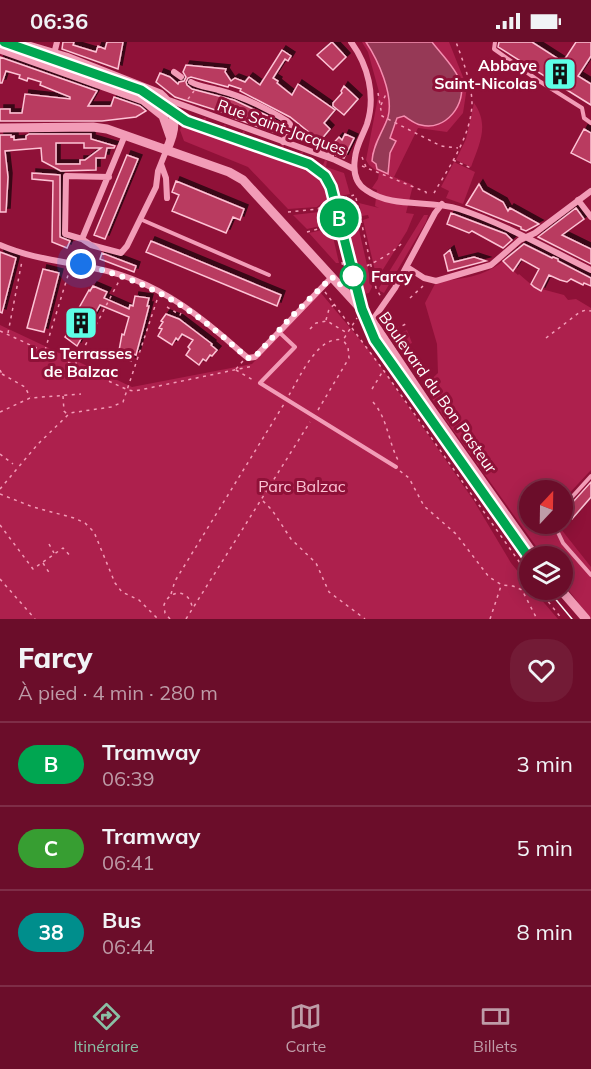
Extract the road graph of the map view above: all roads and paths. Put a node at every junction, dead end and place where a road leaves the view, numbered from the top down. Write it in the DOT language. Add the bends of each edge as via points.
graph roads {
  1 [pos="15,42"];
  2 [pos="57,42"];
  3 [pos="351,42"];
  4 [pos="456,42"];
  5 [pos="495,42"];
  6 [pos="0,49"];
  7 [pos="54,54"];
  8 [pos="174,72"];
  9 [pos="181,77"];
  10 [pos="460,80"];
  11 [pos="191,82"];
  12 [pos="200,87"];
  13 [pos="377,88"];
  14 [pos="470,88"];
  15 [pos="386,94"];
  16 [pos="166,99"];
  17 [pos="186,105"];
  18 [pos="381,106"];
  19 [pos="173,110"];
  20 [pos="591,123"];
  21 [pos="0,128"];
  22 [pos="290,130"];
  23 [pos="125,135"];
  24 [pos="171,139"];
  25 [pos="283,142"];
  26 [pos="458,148"];
  27 [pos="166,151"];
  28 [pos="452,159"];
  29 [pos="335,160"];
  30 [pos="161,163"];
  31 [pos="354,169"];
  32 [pos="473,169"];
  33 [pos="368,170"];
  34 [pos="109,177"];
  35 [pos="591,191"];
  36 [pos="434,193"];
  37 [pos="167,198"];
  38 [pos="578,200"];
  39 [pos="425,202"];
  40 [pos="442,204"];
  41 [pos="341,211"];
  42 [pos="288,212"];
  43 [pos="330,212"];
  44 [pos="591,217"];
  45 [pos="139,219"];
  46 [pos="333,225"];
  47 [pos="307,232"];
  48 [pos="526,238"];
  49 [pos="82,239"];
  50 [pos="402,243"];
  51 [pos="0,245"];
  52 [pos="23,260"];
  53 [pos="353,260"];
  54 [pos="342,262"];
  55 [pos="371,262"];
  56 [pos="407,267"];
  57 [pos="71,268"];
  58 [pos="591,270"];
  59 [pos="354,271"];
  60 [pos="344,273"];
  61 [pos="268,275"];
  62 [pos="332,277"];
  63 [pos="120,279"];
  64 [pos="425,282"];
  65 [pos="326,292"];
  66 [pos="158,296"];
  67 [pos="105,297"];
  68 [pos="381,298"];
  69 [pos="411,298"];
  70 [pos="110,299"];
  71 [pos="367,301"];
  72 [pos="334,304"];
  73 [pos="167,307"];
  74 [pos="183,310"];
  75 [pos="591,311"];
  76 [pos="95,315"];
  77 [pos="100,317"];
  78 [pos="357,317"];
  79 [pos="326,321"];
  80 [pos="372,321"];
  81 [pos="408,323"];
  82 [pos="351,327"];
  83 [pos="310,329"];
  84 [pos="0,331"];
  85 [pos="278,331"];
  86 [pos="388,333"];
  87 [pos="8,334"];
  88 [pos="347,334"];
  89 [pos="546,338"];
  90 [pos="343,340"];
  91 [pos="45,351"];
  92 [pos="243,360"];
  93 [pos="74,366"];
  94 [pos="0,370"];
  95 [pos="236,370"];
  96 [pos="383,370"];
  97 [pos="1,375"];
  98 [pos="260,383"];
  99 [pos="372,389"];
  100 [pos="128,390"];
  101 [pos="81,394"];
  102 [pos="63,395"];
  103 [pos="30,398"];
  104 [pos="286,400"];
  105 [pos="373,402"];
  106 [pos="0,412"];
  107 [pos="68,415"];
  108 [pos="314,417"];
  109 [pos="0,454"];
  110 [pos="13,464"];
  111 [pos="398,465"];
  112 [pos="404,471"];
  113 [pos="591,476"];
  114 [pos="409,478"];
  115 [pos="0,489"];
  116 [pos="0,494"];
  117 [pos="573,496"];
  118 [pos="262,501"];
  119 [pos="0,525"];
  120 [pos="559,534"];
  121 [pos="49,544"];
  122 [pos="528,546"];
  123 [pos="55,554"];
  124 [pos="72,558"];
  125 [pos="519,562"];
  126 [pos="42,563"];
  127 [pos="50,574"];
  128 [pos="591,575"];
  129 [pos="0,579"];
  130 [pos="502,585"];
  131 [pos="171,594"];
  132 [pos="547,600"];
  133 [pos="570,600"];
  134 [pos="192,609"];
  135 [pos="35,619"];
  136 [pos="156,619"];
  137 [pos="170,619"];
  138 [pos="186,619"];
  139 [pos="190,619"];
  140 [pos="365,619"];
  141 [pos="490,619"];
  142 [pos="537,619"];
  143 [pos="562,619"];
  144 [pos="586,619"];
  1 -- 7 [label="street"];
  2 -- 7 [label="street"];
  3 -- 31 [label="street" via="365,67 371,102"];
  4 -- 14 [label="path"];
  5 -- 20 [label="lane" via="494,49 582,108 584,118"];
  6 -- 24 [label="street" via="142,100 163,116"];
  7 -- 16 [label="street"];
  8 -- 9 [label="street"];
  10 -- 14 [label="path"];
  11 -- 12 [label="street"];
  12 -- 17 [label="path" via="189,95"];
  12 -- 22 [label="street" via="265,108 287,121"];
  13 -- 18 [label="path"];
  14 -- 26 [label="path" via="472,106"];
  15 -- 18 [label="path"];
  16 -- 17 [label="street, Rue Saint-Jacques"];
  16 -- 19 [label="street"];
  17 -- 19 [label="street"];
  17 -- 25 [label="street, Rue Saint-Jacques"];
  18 -- 26 [label="path" via="382,116 441,146"];
  19 -- 24 [label="street" via="175,130"];
  21 -- 23 [label="street, Boulevard du Bon Pasteur" via="93,127"];
  22 -- 25 [label="street"];
  22 -- 29 [label="street" via="298,131"];
  23 -- 27 [label="street, Boulevard du Bon Pasteur"];
  23 -- 34 [label="street"];
  24 -- 27 [label="street"];
  25 -- 29 [label="street, Rue Saint-Jacques"];
  26 -- 28 [label="path"];
  27 -- 30 [label="street"];
  27 -- 62 [label="street, Boulevard du Bon Pasteur" via="243,180"];
  28 -- 32 [label="path"];
  28 -- 36 [label="path"];
  29 -- 31 [label="street, Rue Saint-Jacques"];
  30 -- 37 [label="street"];
  30 -- 45 [label="street" via="156,187"];
  31 -- 39 [label="street, Rue Saint-Jacques" via="358,184 375,195"];
  33 -- 39 [label="path" via="426,192"];
  34 -- 49 [label="street"];
  34 -- 49 [label="street" via="66,176 65,234"];
  35 -- 38 [label="street"];
  38 -- 44 [label="street"];
  38 -- 48 [label="street"];
  39 -- 40 [label="street, Rue Saint-Jacques"];
  40 -- 48 [label="street, Rue Saint-Jacques"];
  40 -- 56 [label="street"];
  41 -- 55 [label="path" via="337,200 355,197"];
  42 -- 43 [label="path" via="318,209 328,203"];
  45 -- 49 [label="street" via="121,253"];
  45 -- 61 [label="lane"];
  46 -- 47 [label="path"];
  48 -- 56 [label="street" via="491,266 440,280 428,279"];
  48 -- 58 [label="street, Rue Saint-Jacques"];
  50 -- 55 [label="path" via="390,254"];
  51 -- 85 [label="street" via="23,255 87,266 137,281 197,316 246,357 255,357"];
  52 -- 87 [label="path"];
  53 -- 59 [label="path"];
  54 -- 60 [label="path"];
  55 -- 59 [label="path"];
  55 -- 68 [label="path"];
  56 -- 80 [label="street"];
  57 -- 91 [label="path"];
  59 -- 71 [label="path" via="362,298"];
  62 -- 80 [label="street, Boulevard du Bon Pasteur"];
  62 -- 85 [label="street"];
  63 -- 70 [label="path"];
  64 -- 69 [label="path"];
  65 -- 72 [label="path"];
  66 -- 100 [label="path"];
  67 -- 70 [label="path"];
  70 -- 77 [label="path"];
  72 -- 79 [label="path"];
  72 -- 82 [label="path"];
  73 -- 74 [label="path" via="180,315"];
  75 -- 89 [label="path" via="580,312"];
  76 -- 77 [label="path"];
  77 -- 93 [label="path"];
  78 -- 82 [label="path"];
  79 -- 83 [label="path"];
  79 -- 88 [label="path"];
  80 -- 122 [label="street, Boulevard du Bon Pasteur"];
  81 -- 86 [label="path"];
  82 -- 88 [label="path"];
  82 -- 96 [label="path"];
  84 -- 87 [label="path"];
  85 -- 98 [label="lane" via="295,347"];
  87 -- 91 [label="path"];
  88 -- 90 [label="path"];
  90 -- 104 [label="path" via="335,338 321,347"];
  90 -- 108 [label="path" via="349,358"];
  91 -- 93 [label="path"];
  92 -- 95 [label="path"];
  93 -- 100 [label="path"];
  94 -- 97 [label="path"];
  95 -- 98 [label="path"];
  95 -- 100 [label="path"];
  96 -- 99 [label="path"];
  96 -- 125 [label="path"];
  97 -- 103 [label="path" via="26,387"];
  98 -- 104 [label="lane"];
  100 -- 107 [label="path" via="123,402 111,407"];
  101 -- 102 [label="path"];
  102 -- 103 [label="path"];
  102 -- 107 [label="path"];
  103 -- 106 [label="path"];
  104 -- 108 [label="lane"];
  104 -- 131 [label="path" via="175,581"];
  105 -- 111 [label="path" via="381,412"];
  107 -- 115 [label="path"];
  108 -- 111 [label="lane"];
  108 -- 118 [label="path"];
  109 -- 110 [label="path"];
  111 -- 114 [label="path"];
  112 -- 114 [label="path"];
  113 -- 117 [label="lane"];
  114 -- 130 [label="path" via="424,506 456,534 489,577"];
  116 -- 136 [label="path" via="85,523 94,532 114,583 139,600"];
  118 -- 134 [label="path"];
  118 -- 140 [label="path" via="291,540 316,563 329,591"];
  119 -- 126 [label="path" via="33,569"];
  120 -- 128 [label="lane"];
  121 -- 123 [label="path"];
  123 -- 124 [label="path" via="63,548"];
  123 -- 126 [label="path"];
  126 -- 127 [label="path"];
  129 -- 135 [label="path"];
  130 -- 141 [label="path"];
  130 -- 142 [label="path" via="522,590"];
  131 -- 134 [label="path" via="188,597"];
  131 -- 137 [label="path" via="164,605"];
  132 -- 143 [label="path"];
  133 -- 144 [label="street"];
  134 -- 138 [label="path"];
  134 -- 139 [label="path"];
}
